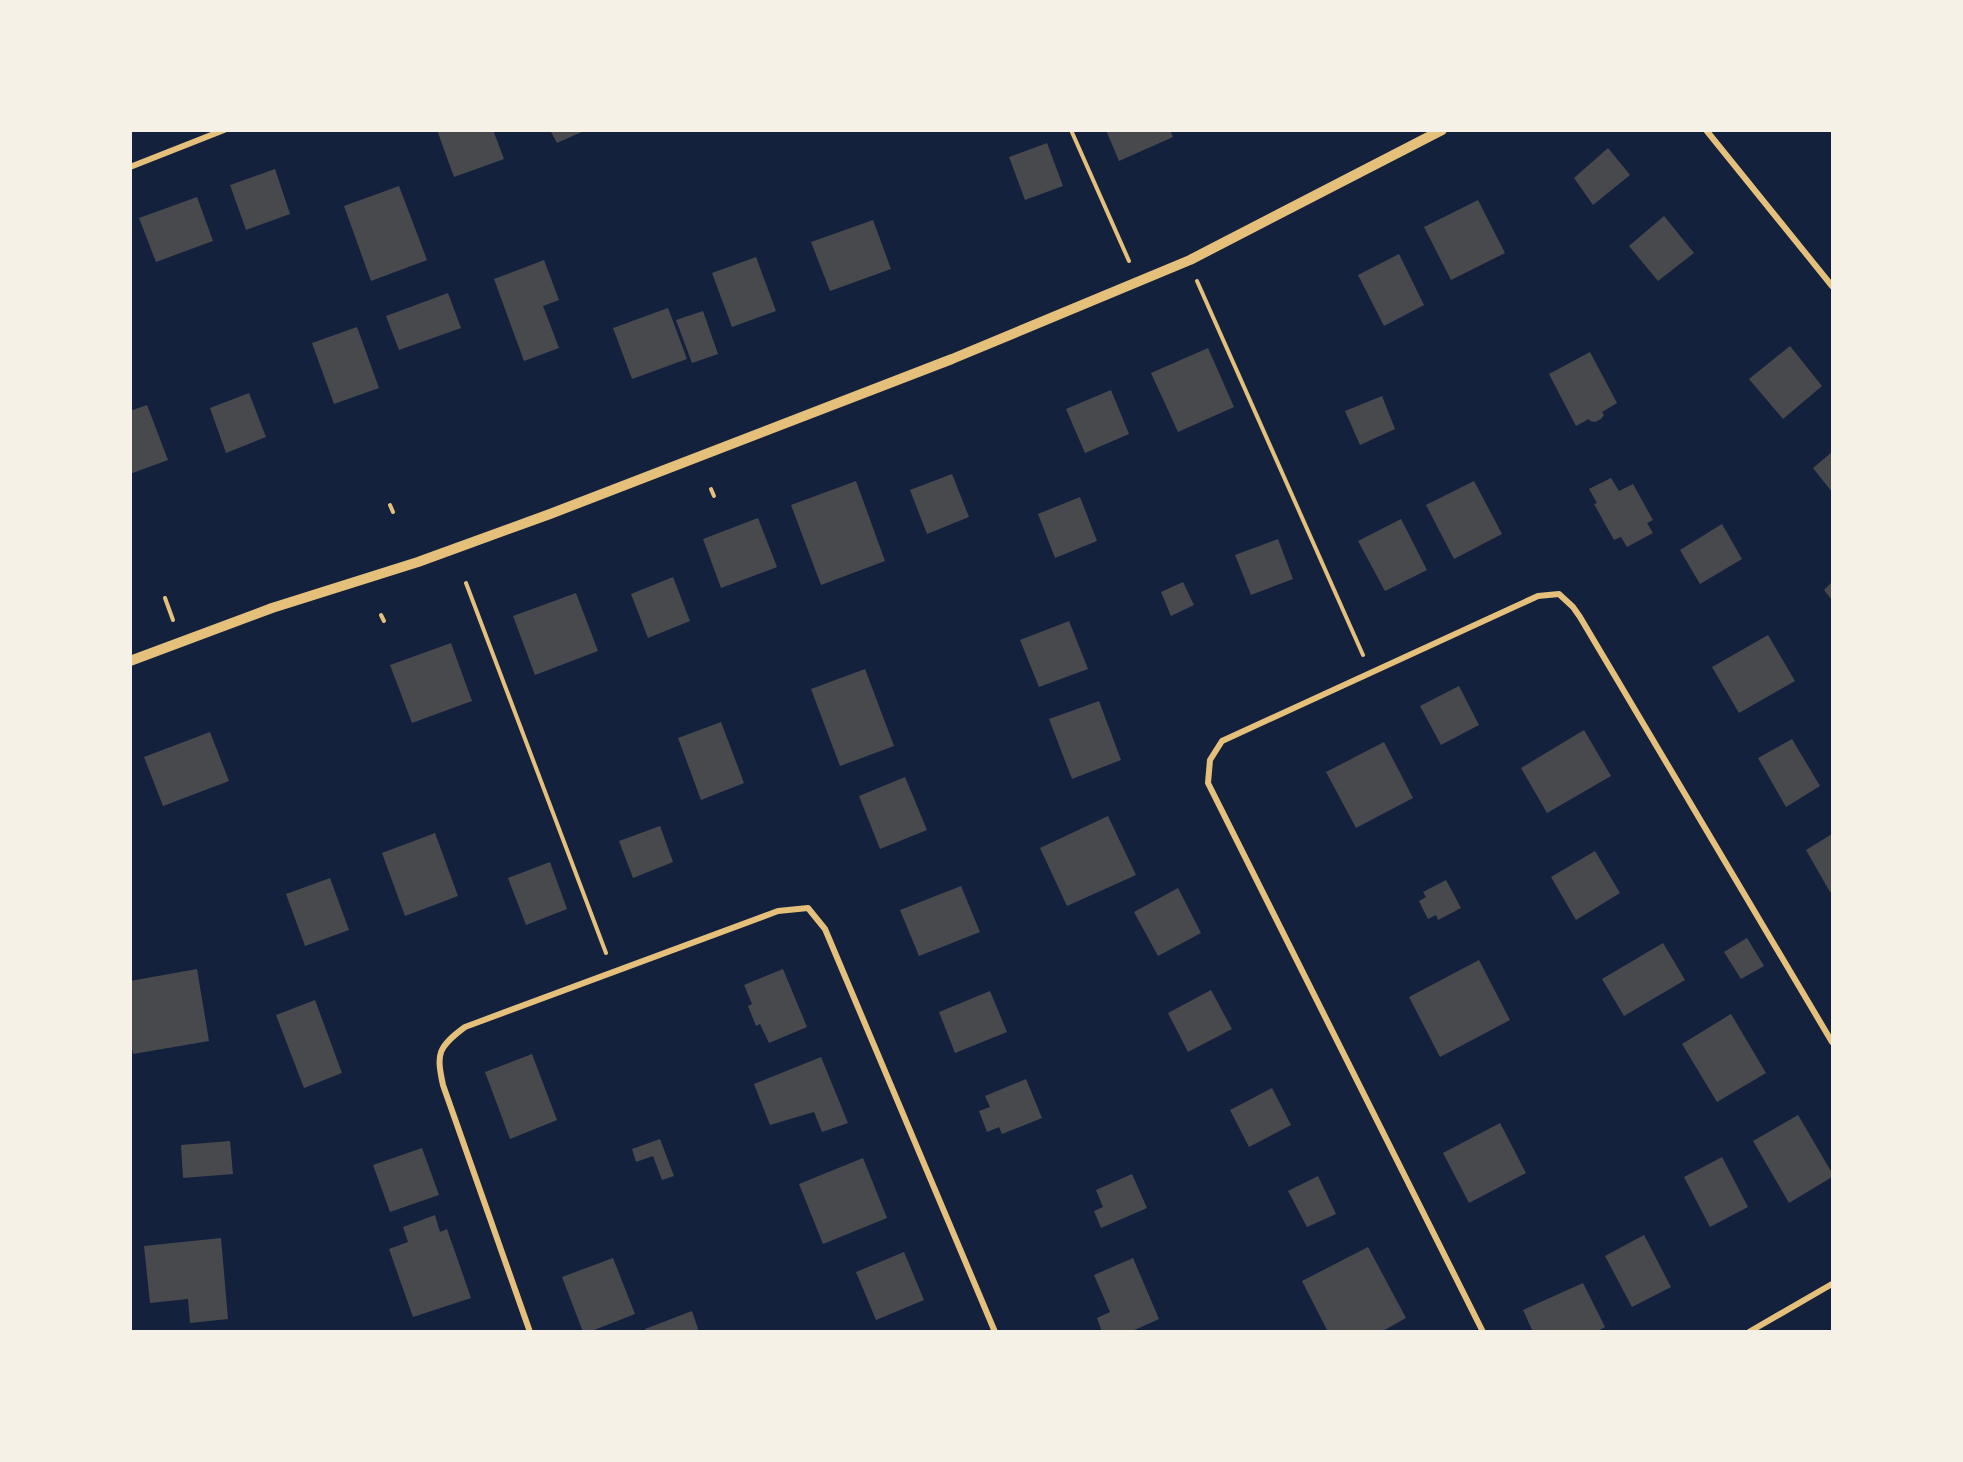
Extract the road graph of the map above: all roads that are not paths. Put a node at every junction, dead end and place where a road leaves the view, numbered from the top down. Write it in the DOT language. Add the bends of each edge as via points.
graph roads {
  1 [pos="225,130"];
  2 [pos="1442,130"];
  3 [pos="1706,130"];
  4 [pos="130,167"];
  5 [pos="1833,286"];
  6 [pos="130,661"];
  7 [pos="1833,1042"];
  8 [pos="1833,1284"];
  9 [pos="530,1332"];
  10 [pos="995,1332"];
  11 [pos="1484,1332"];
  12 [pos="1749,1332"];
  1 -- 4 [label="street"];
  2 -- 6 [label="street" via="1190,260 874,390 550,514"];
  3 -- 5 [label="street"];
  7 -- 11 [label="street" via="1574,607 1559,594 1538,596 1222,741 1210,760 1208,783"];
  8 -- 12 [label="street"];
  9 -- 10 [label="street" via="443,1085 438,1061 446,1040 465,1027 778,910 808,908 825,929"];
}
